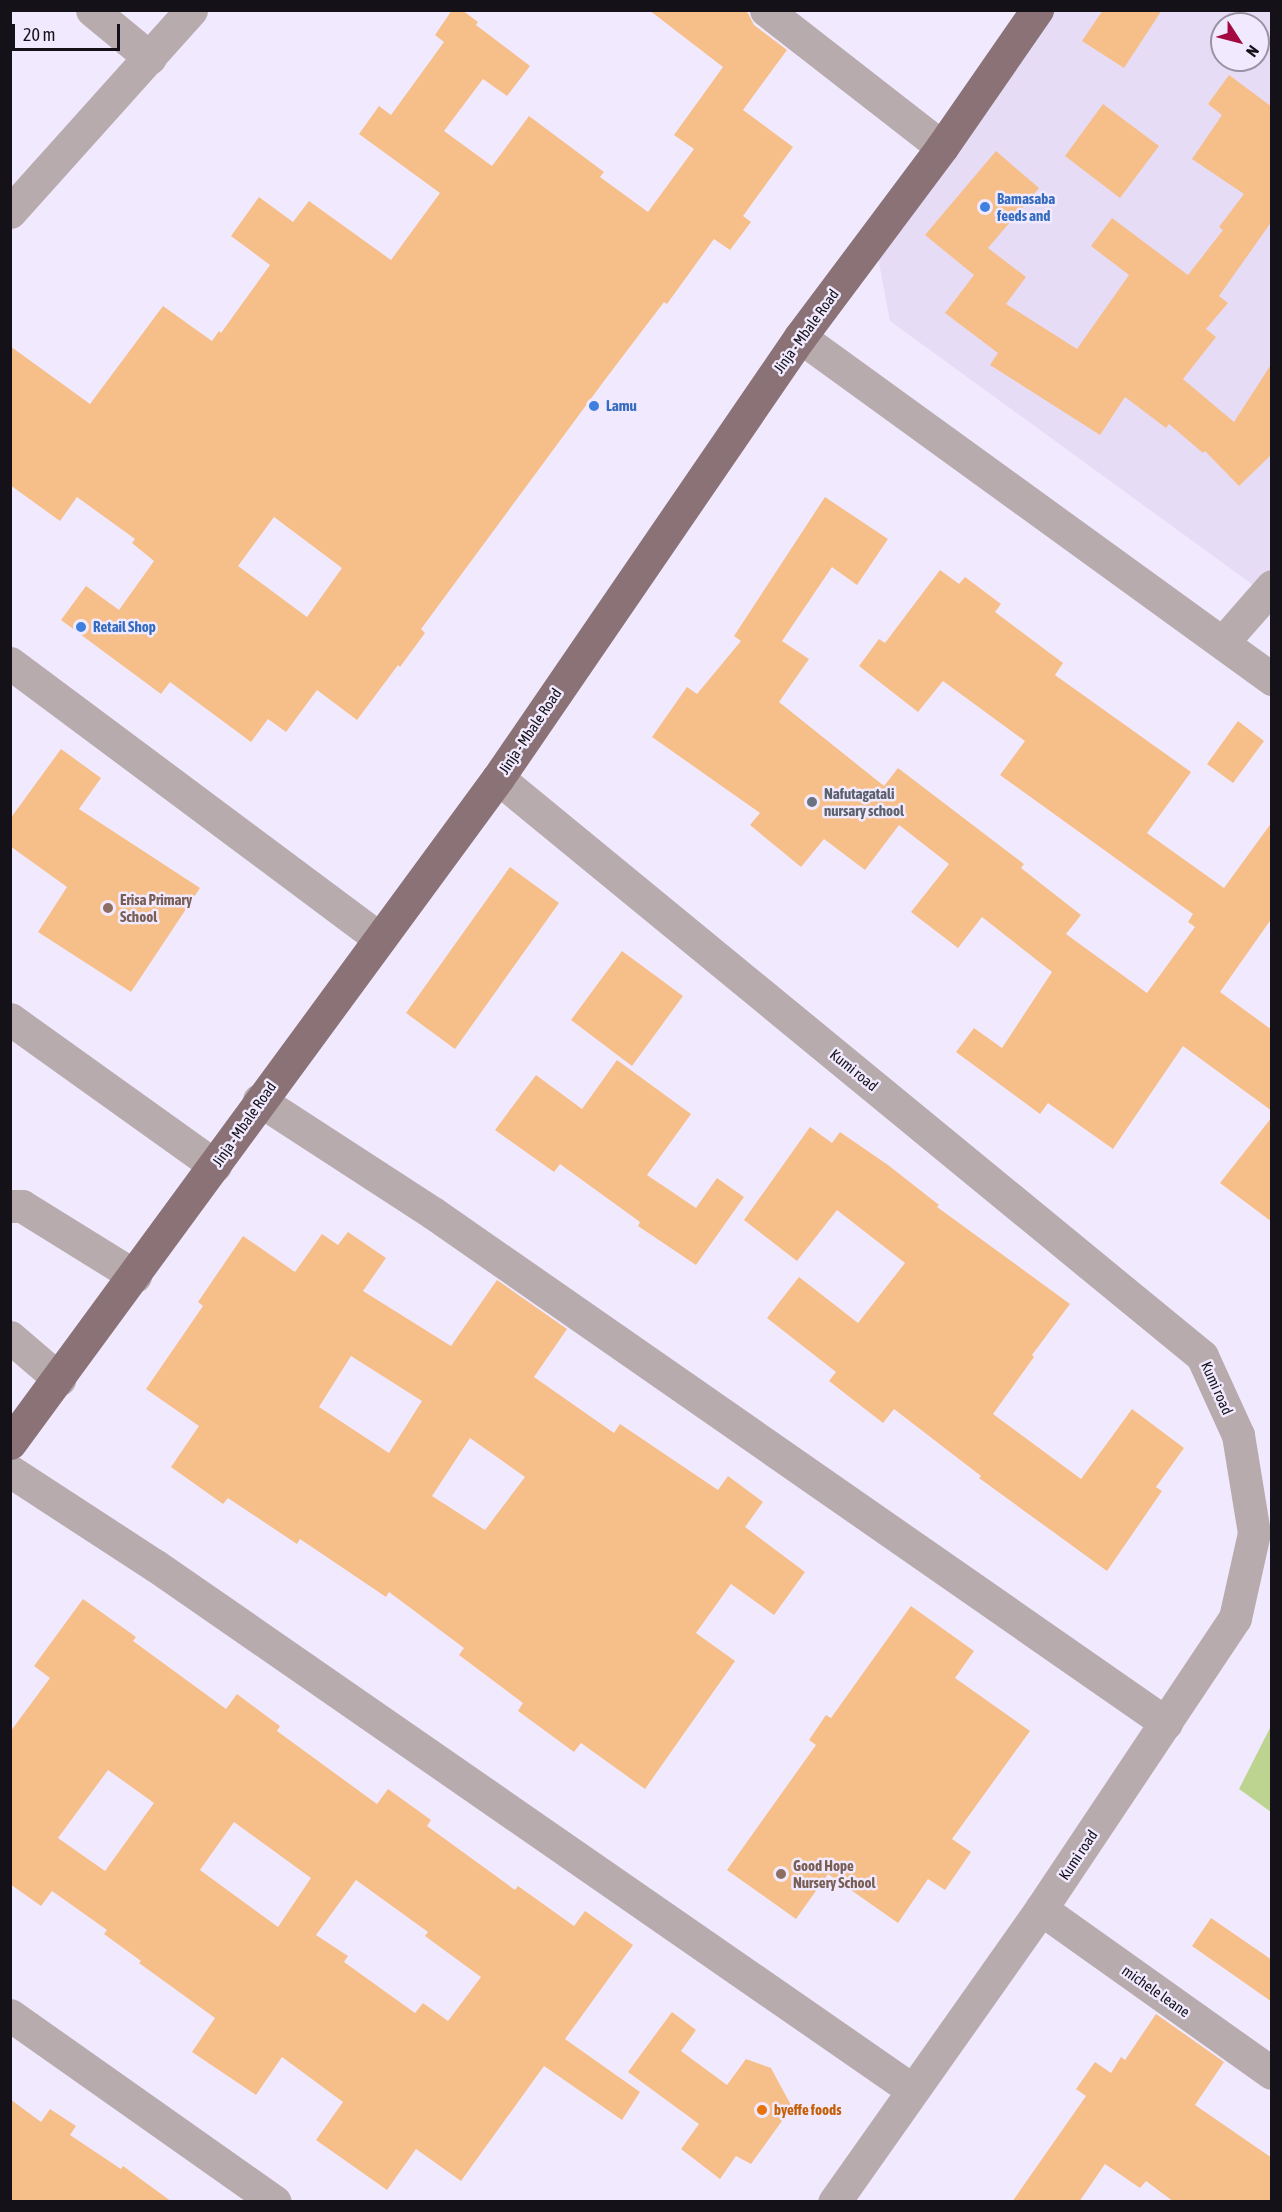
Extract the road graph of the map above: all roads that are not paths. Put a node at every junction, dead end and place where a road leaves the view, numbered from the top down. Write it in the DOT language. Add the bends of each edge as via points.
graph roads {
  1 [pos="92,10"];
  2 [pos="191,10"];
  3 [pos="766,10"];
  4 [pos="1037,10"];
  5 [pos="150,58"];
  6 [pos="942,147"];
  7 [pos="10,212"];
  8 [pos="800,338"];
  9 [pos="1272,586"];
  10 [pos="1223,642"];
  11 [pos="10,663"];
  12 [pos="1272,679"];
  13 [pos="498,778"];
  14 [pos="379,938"];
  15 [pos="10,1019"];
  16 [pos="259,1100"];
  17 [pos="215,1166"];
  18 [pos="10,1206"];
  19 [pos="135,1276"];
  20 [pos="10,1337"];
  21 [pos="59,1379"];
  22 [pos="10,1443"];
  23 [pos="10,1471"];
  24 [pos="1166,1723"];
  25 [pos="1041,1909"];
  26 [pos="10,2015"];
  27 [pos="1272,2073"];
  28 [pos="911,2089"];
  29 [pos="274,2202"];
  30 [pos="834,2202"];
  1 -- 5 [label="street"];
  2 -- 5 [label="street"];
  3 -- 6 [label="street"];
  4 -- 6 [label="main road, Jinja - Mbale Road"];
  5 -- 7 [label="street"];
  6 -- 8 [label="main road, Jinja - Mbale Road"];
  8 -- 10 [label="street"];
  8 -- 13 [label="main road, Jinja - Mbale Road"];
  9 -- 10 [label="street"];
  10 -- 12 [label="street"];
  11 -- 14 [label="street"];
  13 -- 14 [label="main road, Jinja - Mbale Road"];
  13 -- 24 [label="street, Kumi road" via="1202,1356 1238,1435 1254,1533 1235,1618"];
  14 -- 16 [label="main road, Jinja - Mbale Road"];
  15 -- 17 [label="street"];
  16 -- 17 [label="main road, Jinja - Mbale Road"];
  16 -- 24 [label="street" via="433,1213"];
  17 -- 19 [label="main road, Jinja - Mbale Road"];
  18 -- 19 [label="street" via="22,1206"];
  19 -- 21 [label="main road, Jinja - Mbale Road"];
  20 -- 21 [label="street"];
  21 -- 22 [label="main road, Jinja - Mbale Road"];
  23 -- 28 [label="street" via="156,1566"];
  24 -- 25 [label="street, Kumi road"];
  25 -- 27 [label="street, michele leane"];
  25 -- 28 [label="street, Kumi road"];
  26 -- 29 [label="street"];
  28 -- 30 [label="street, Kumi road"];
}
